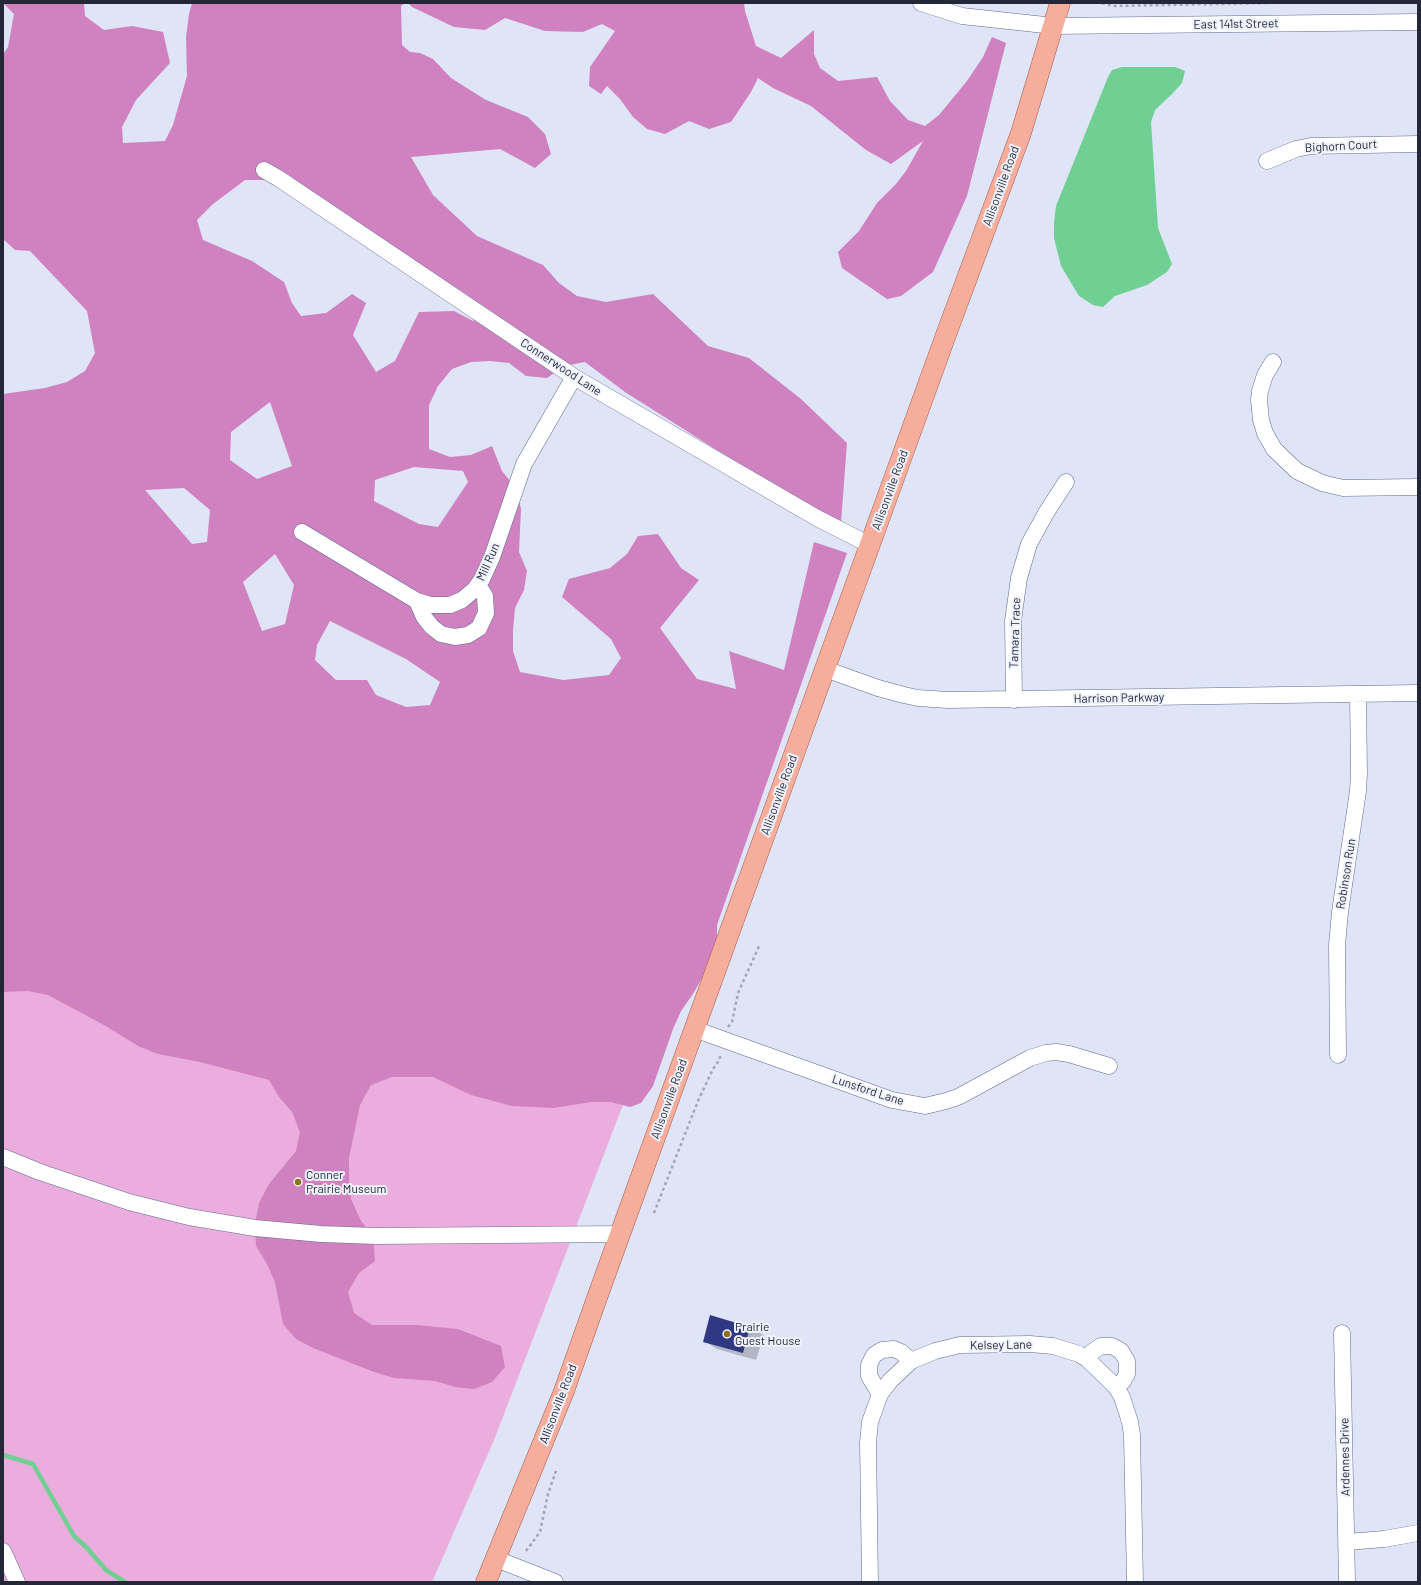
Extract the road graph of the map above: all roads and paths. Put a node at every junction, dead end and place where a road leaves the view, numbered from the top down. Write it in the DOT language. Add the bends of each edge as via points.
graph roads {
  1 [pos="921,3"];
  2 [pos="1060,3"];
  3 [pos="1102,3"];
  4 [pos="1269,3"];
  5 [pos="1418,22"];
  6 [pos="1054,26"];
  7 [pos="1418,144"];
  8 [pos="1267,161"];
  9 [pos="264,170"];
  10 [pos="1274,362"];
  11 [pos="574,377"];
  12 [pos="1066,482"];
  13 [pos="1418,487"];
  14 [pos="302,532"];
  15 [pos="870,545"];
  16 [pos="478,585"];
  17 [pos="417,601"];
  18 [pos="825,669"];
  19 [pos="1418,693"];
  20 [pos="1358,694"];
  21 [pos="1014,700"];
  22 [pos="760,944"];
  23 [pos="728,1027"];
  24 [pos="694,1029"];
  25 [pos="720,1053"];
  26 [pos="1338,1055"];
  27 [pos="1109,1066"];
  28 [pos="3,1157"];
  29 [pos="654,1213"];
  30 [pos="620,1234"];
  31 [pos="1342,1333"];
  32 [pos="1087,1359"];
  33 [pos="911,1361"];
  34 [pos="1116,1387"];
  35 [pos="880,1394"];
  36 [pos="557,1468"];
  37 [pos="1418,1533"];
  38 [pos="1346,1542"];
  39 [pos="3,1551"];
  40 [pos="526,1551"];
  41 [pos="496,1559"];
  42 [pos="17,1582"];
  43 [pos="486,1582"];
  44 [pos="555,1582"];
  45 [pos="870,1582"];
  46 [pos="1135,1582"];
  47 [pos="1347,1582"];
  1 -- 6 [label="street, East 141st Street" via="962,16"];
  2 -- 6 [label="main road, Allisonville Road"];
  3 -- 4 [label="path" via="1113,6"];
  5 -- 6 [label="street, East 141st Street"];
  6 -- 15 [label="main road, Allisonville Road" via="1021,133"];
  7 -- 8 [label="street, Bighorn Court" via="1311,146 1289,151"];
  9 -- 11 [label="street, Connerwood Lane"];
  10 -- 13 [label="street" via="1260,391 1261,420 1274,449 1297,471 1333,486"];
  11 -- 15 [label="street, Connerwood Lane" via="817,518"];
  11 -- 16 [label="street, Mill Run" via="524,464 492,557"];
  12 -- 21 [label="street, Tamara Trace" via="1029,544 1019,578 1013,620"];
  14 -- 17 [label="street, Mill Run"];
  15 -- 18 [label="main road, Allisonville Road"];
  16 -- 17 [label="street, Mill Run" via="462,600 450,605 430,605"];
  16 -- 17 [label="street" via="485,596 486,613 479,628 468,636 441,634 424,617"];
  18 -- 21 [label="street, Harrison Parkway" via="878,688 918,698"];
  18 -- 24 [label="main road, Allisonville Road"];
  19 -- 20 [label="street, Harrison Parkway"];
  20 -- 21 [label="street, Harrison Parkway"];
  20 -- 26 [label="street, Robinson Run" via="1358,791 1336,945"];
  22 -- 23 [label="path" via="738,993 732,1022"];
  24 -- 27 [label="street, Lunsford Lane" via="892,1100 925,1106 958,1097 1030,1058 1046,1053 1069,1054"];
  24 -- 30 [label="main road, Allisonville Road"];
  25 -- 29 [label="path" via="720,1059 698,1101"];
  28 -- 30 [label="street" via="129,1202 189,1217 255,1228 376,1236"];
  30 -- 41 [label="main road, Allisonville Road" via="564,1391"];
  31 -- 38 [label="street, Ardennes Drive"];
  32 -- 33 [label="street, Kelsey Lane" via="1060,1347 1030,1344 960,1345 935,1351"];
  32 -- 34 [label="street, Kelsey Lane"];
  32 -- 34 [label="street" via="1101,1346 1112,1346 1121,1351 1127,1361 1127,1374 1123,1382"];
  33 -- 35 [label="street, Kelsey Lane"];
  33 -- 35 [label="street" via="902,1352 894,1349 882,1350 874,1355 869,1365 869,1376"];
  34 -- 46 [label="street, Kelsey Lane" via="1125,1406 1132,1434"];
  35 -- 45 [label="street, Kelsey Lane" via="870,1422 868,1443"];
  36 -- 40 [label="path" via="548,1494 540,1532"];
  37 -- 38 [label="street"];
  38 -- 47 [label="street, Ardennes Drive"];
  39 -- 42 [label="street"];
  41 -- 43 [label="main road, Allisonville Road"];
  41 -- 44 [label="street"];
}
